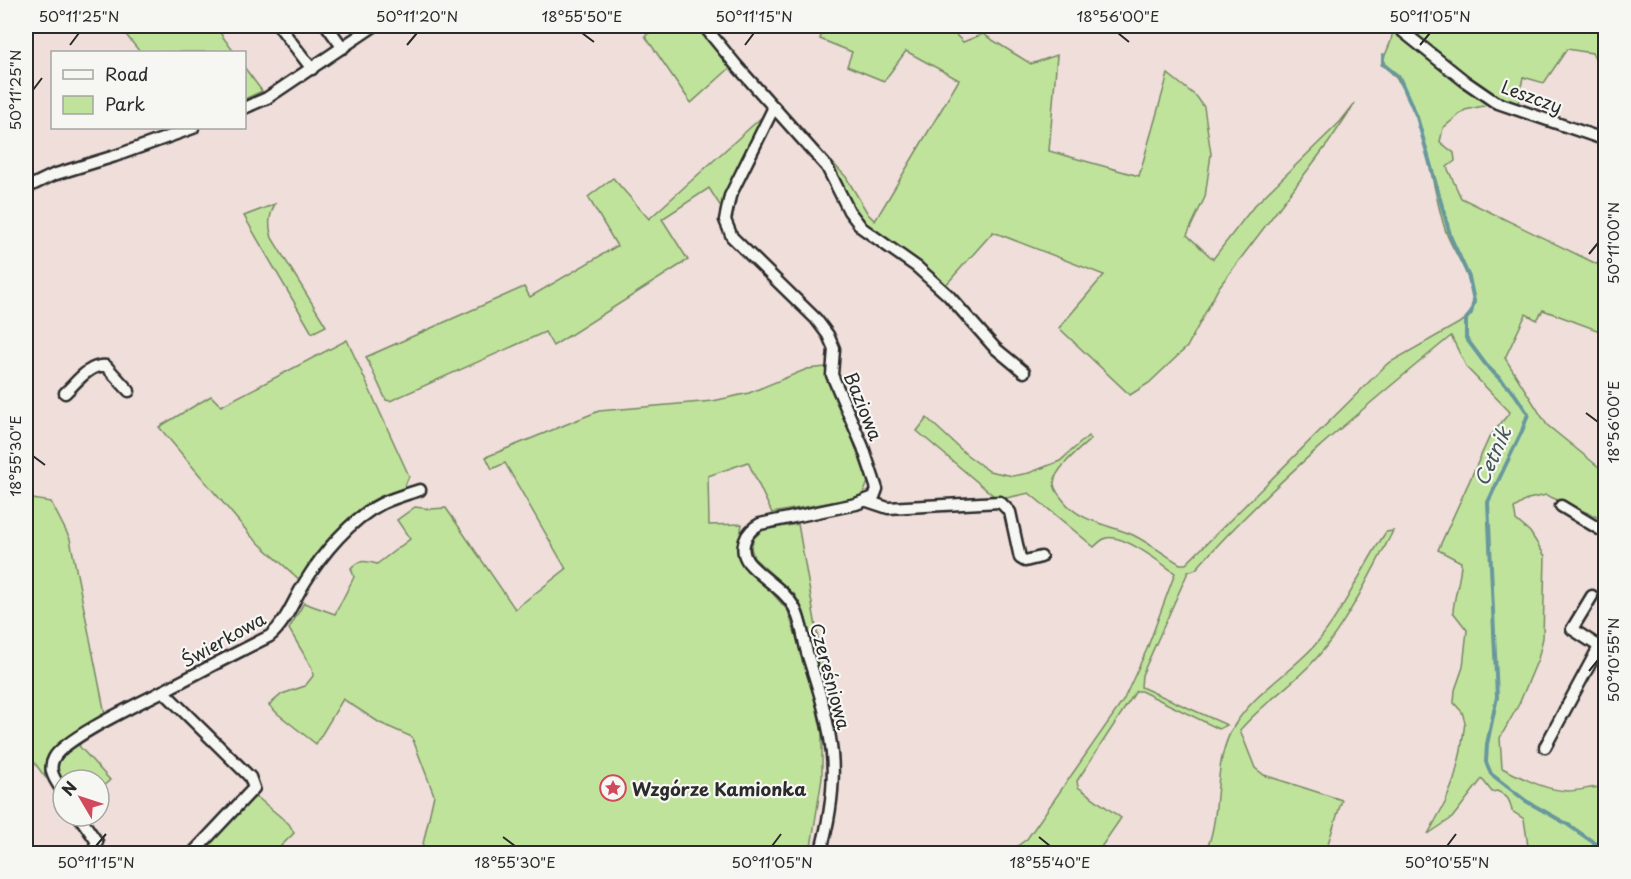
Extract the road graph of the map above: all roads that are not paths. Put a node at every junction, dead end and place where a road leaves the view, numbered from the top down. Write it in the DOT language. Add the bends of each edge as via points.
graph roads {
  1 [pos="279,26"];
  2 [pos="327,26"];
  3 [pos="374,26"];
  4 [pos="704,26"];
  5 [pos="1396,26"];
  6 [pos="343,48"];
  7 [pos="312,69"];
  8 [pos="246,107"];
  9 [pos="774,107"];
  10 [pos="190,129"];
  11 [pos="1605,140"];
  12 [pos="26,188"];
  13 [pos="1024,372"];
  14 [pos="129,391"];
  15 [pos="65,393"];
  16 [pos="420,490"];
  17 [pos="867,501"];
  18 [pos="1561,506"];
  19 [pos="1605,533"];
  20 [pos="1041,557"];
  21 [pos="1593,596"];
  22 [pos="1602,649"];
  23 [pos="163,691"];
  24 [pos="1545,747"];
  25 [pos="51,768"];
  26 [pos="87,828"];
  27 [pos="91,854"];
  28 [pos="192,854"];
  29 [pos="820,854"];
  1 -- 7 [label="street"];
  2 -- 6 [label="street"];
  3 -- 6 [label="street"];
  4 -- 9 [label="street"];
  5 -- 11 [label="street, Leszczy" via="1496,102"];
  6 -- 7 [label="street"];
  7 -- 8 [label="street"];
  9 -- 13 [label="street" via="827,167 849,212 862,228 917,267 995,348"];
  9 -- 17 [label="street, Baziowa" via="730,196 725,220 732,237 816,318 828,335 834,349 832,375 877,489"];
  10 -- 12 [label="street"];
  14 -- 15 [label="street" via="106,366 98,365"];
  16 -- 23 [label="street, Świerkowa" via="362,514 320,560 284,621 270,636"];
  17 -- 20 [label="street" via="888,508 1000,502 1010,512 1020,558 1025,561"];
  17 -- 29 [label="street, Czereśniowa" via="760,524 750,528 744,544 748,562 776,585 794,607 828,720 834,773 828,826"];
  18 -- 19 [label="street"];
  21 -- 22 [label="street" via="1572,629"];
  22 -- 24 [label="street"];
  23 -- 25 [label="street, Świerkowa" via="111,717 58,751"];
  23 -- 28 [label="street" via="254,784"];
  26 -- 27 [label="street" via="97,842"];
}
